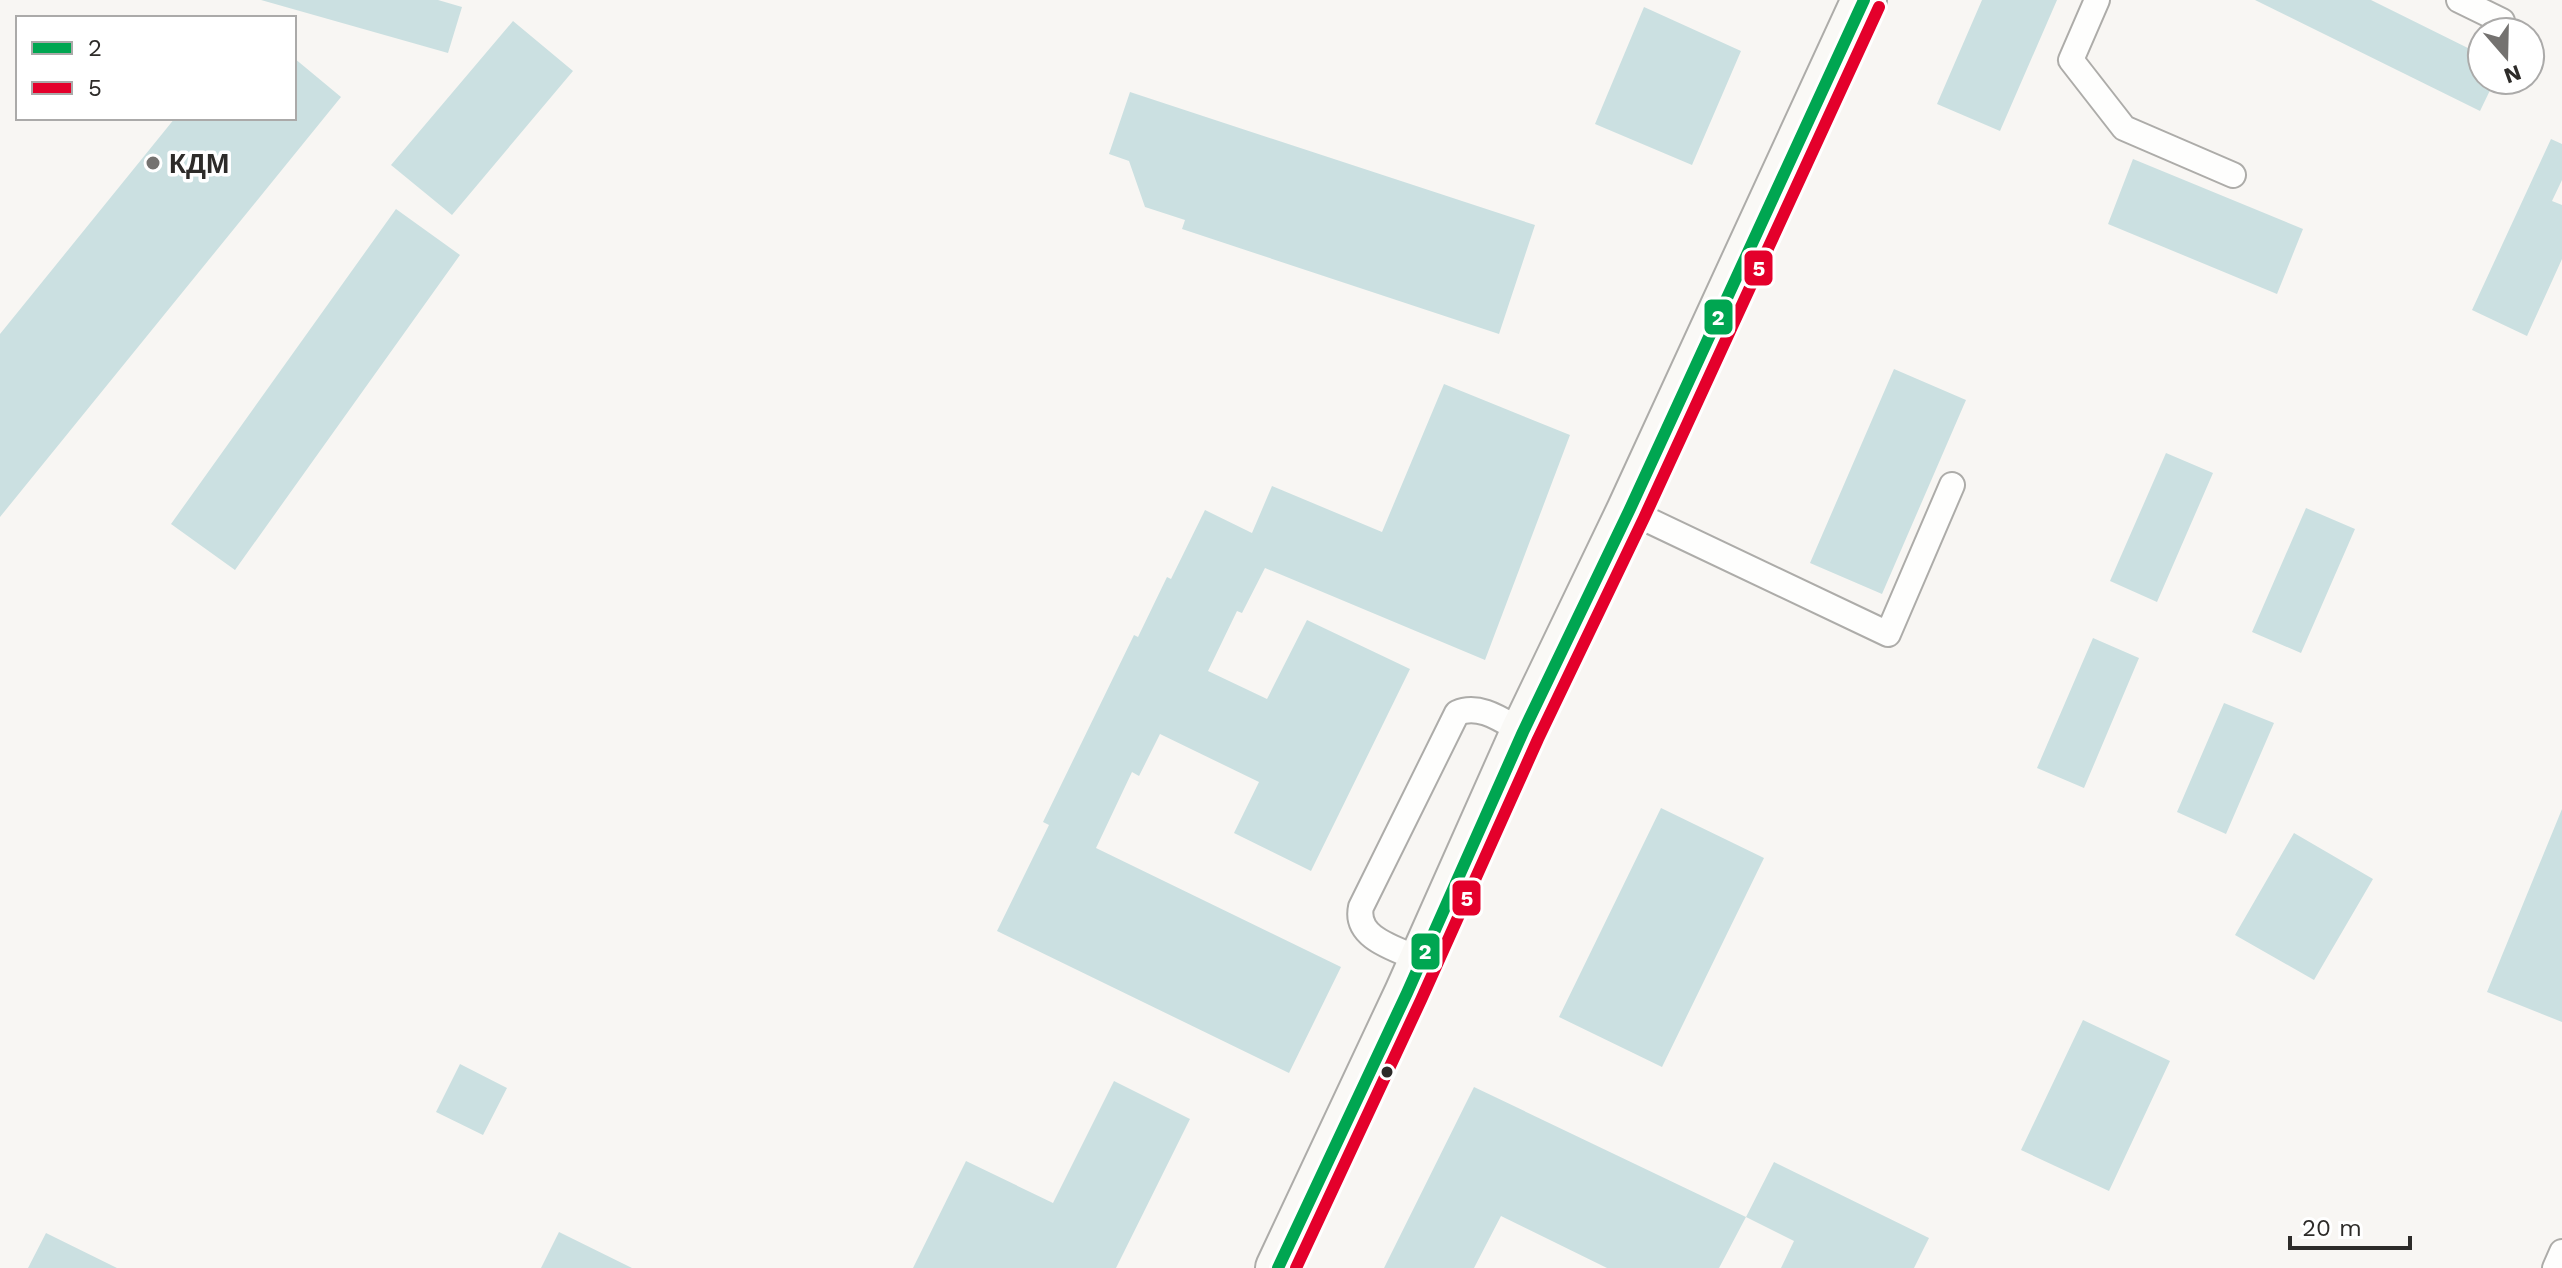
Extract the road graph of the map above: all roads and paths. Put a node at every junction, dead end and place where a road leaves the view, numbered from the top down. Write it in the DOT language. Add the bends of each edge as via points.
graph roads {
  1 [pos="1864,0"];
  2 [pos="2097,0"];
  3 [pos="2459,0"];
  4 [pos="2492,16"];
  5 [pos="2233,175"];
  6 [pos="1952,485"];
  7 [pos="1629,511"];
  8 [pos="1523,732"];
  9 [pos="1421,960"];
  10 [pos="2562,1252"];
  11 [pos="1278,1268"];
  12 [pos="2555,1268"];
  1 -- 7 [label="street"];
  2 -- 5 [label="lane" via="2071,60 2124,128"];
  3 -- 4 [label="lane"];
  6 -- 7 [label="lane" via="1888,634"];
  7 -- 8 [label="street"];
  8 -- 9 [label="street"];
  8 -- 9 [label="lane" via="1479,710 1457,713 1361,907 1362,928"];
  9 -- 11 [label="street"];
  10 -- 12 [label="lane"];
}
